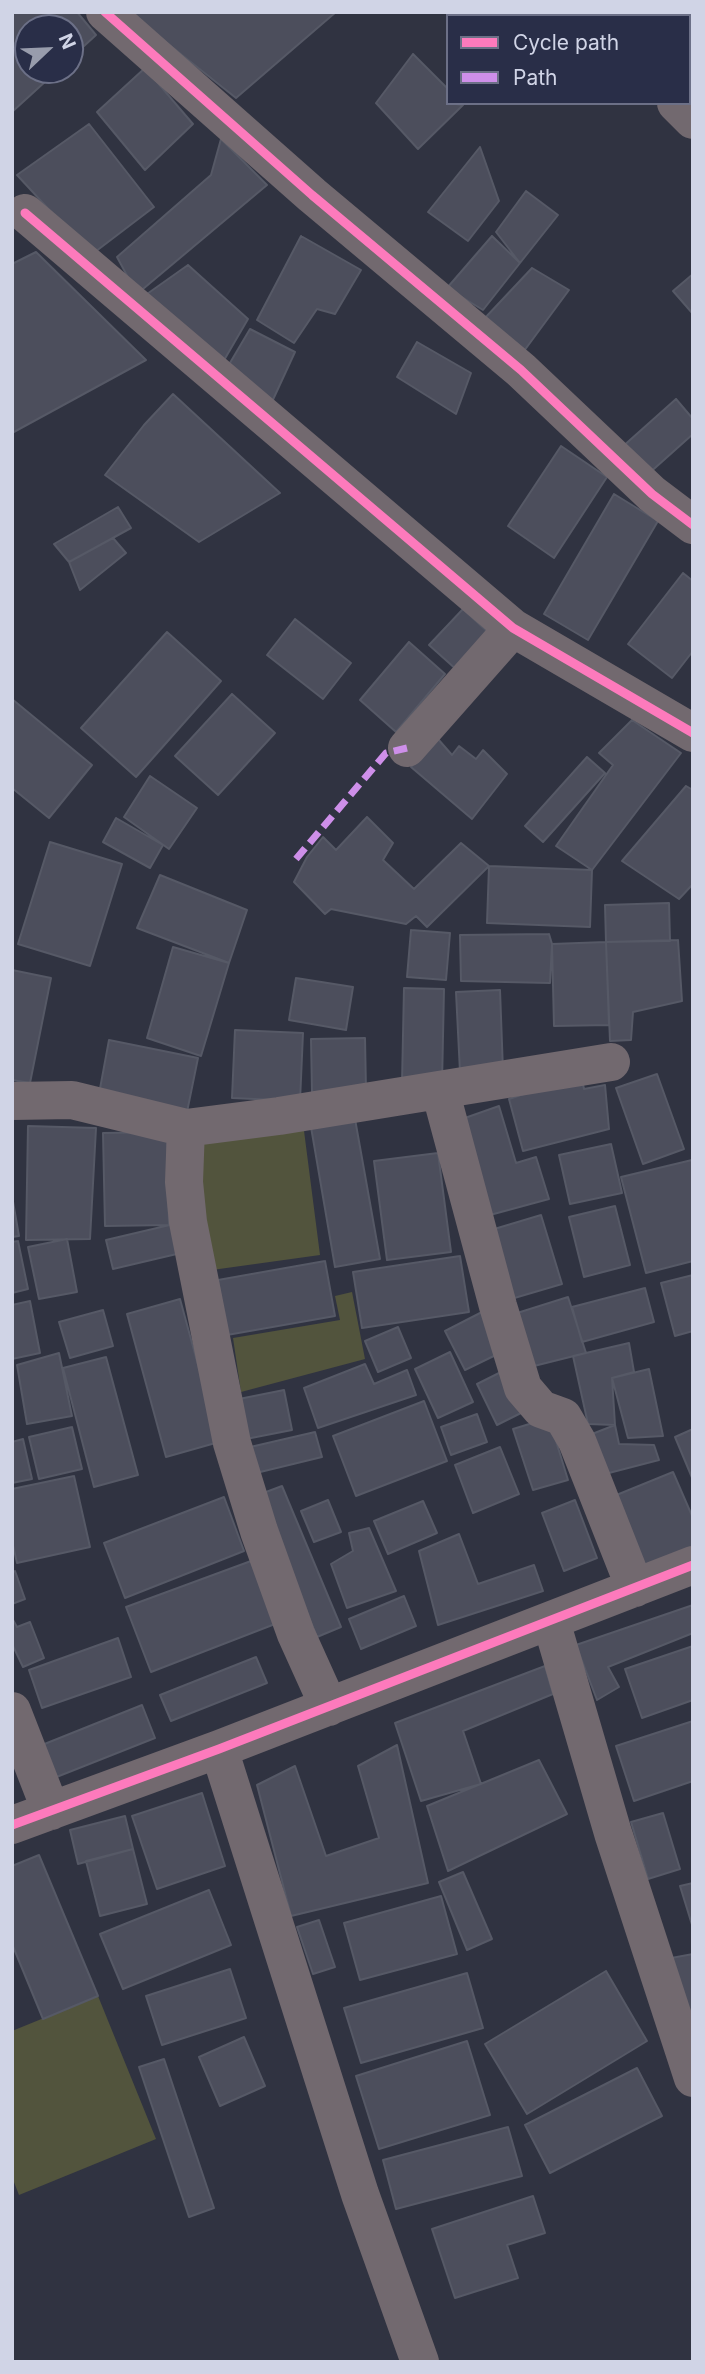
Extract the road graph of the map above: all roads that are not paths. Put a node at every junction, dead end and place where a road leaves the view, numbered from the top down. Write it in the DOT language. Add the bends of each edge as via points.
graph roads {
  1 [pos="112,14"];
  2 [pos="678,105"];
  3 [pos="693,120"];
  4 [pos="25,214"];
  5 [pos="693,525"];
  6 [pos="513,628"];
  7 [pos="693,733"];
  8 [pos="407,748"];
  9 [pos="611,1062"];
  10 [pos="440,1090"];
  11 [pos="12,1101"];
  12 [pos="187,1128"];
  13 [pos="693,1565"];
  14 [pos="635,1588"];
  15 [pos="551,1621"];
  16 [pos="329,1707"];
  17 [pos="12,1711"];
  18 [pos="219,1749"];
  19 [pos="51,1811"];
  20 [pos="12,1825"];
  21 [pos="693,2078"];
  22 [pos="420,2362"];
  1 -- 5 [label="street" via="333,213 521,370 652,494"];
  2 -- 3 [label="street"];
  4 -- 6 [label="street"];
  6 -- 7 [label="street"];
  6 -- 8 [label="street"];
  9 -- 10 [label="street"];
  10 -- 12 [label="street"];
  10 -- 14 [label="street" via="523,1388 541,1409 563,1417 577,1441"];
  11 -- 12 [label="street" via="72,1100"];
  12 -- 16 [label="street" via="184,1182 188,1222 232,1443 296,1634"];
  13 -- 14 [label="street"];
  14 -- 15 [label="street"];
  15 -- 16 [label="street"];
  15 -- 21 [label="street" via="613,1833"];
  16 -- 18 [label="street"];
  17 -- 19 [label="street"];
  18 -- 19 [label="street"];
  18 -- 22 [label="street" via="360,2194"];
  19 -- 20 [label="street"];
}
